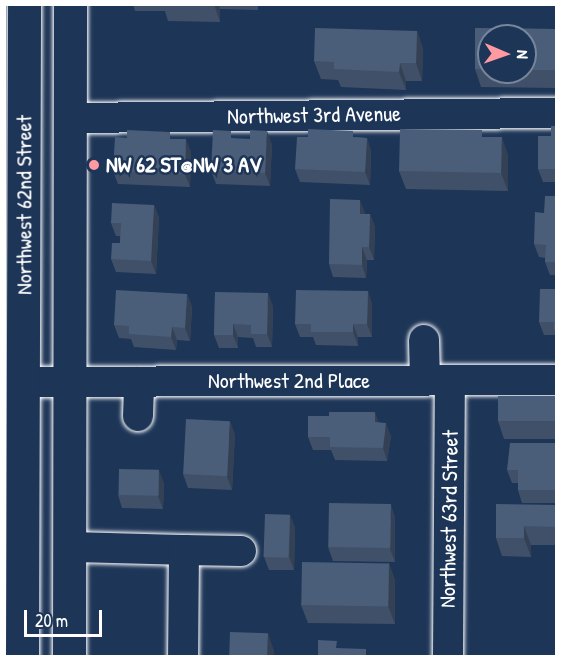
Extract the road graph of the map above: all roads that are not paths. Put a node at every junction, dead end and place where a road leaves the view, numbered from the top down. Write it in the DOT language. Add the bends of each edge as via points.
graph roads {
  1 [pos="24,4"];
  2 [pos="70,4"];
  3 [pos="556,113"];
  4 [pos="71,118"];
  5 [pos="424,340"];
  6 [pos="556,380"];
  7 [pos="438,381"];
  8 [pos="22,382"];
  9 [pos="70,382"];
  10 [pos="139,382"];
  11 [pos="138,416"];
  12 [pos="70,548"];
  13 [pos="184,550"];
  14 [pos="241,551"];
  15 [pos="21,657"];
  16 [pos="69,657"];
  17 [pos="183,657"];
  18 [pos="448,657"];
  1 -- 8 [label="main road, Northwest 62nd Street"];
  2 -- 4 [label="main road, Northwest 62nd Street"];
  3 -- 4 [label="street, Northwest 3rd Avenue"];
  4 -- 9 [label="main road, Northwest 62nd Street"];
  5 -- 7 [label="street, Northwest 63rd Street"];
  6 -- 7 [label="street, Northwest 2nd Place"];
  7 -- 10 [label="street, Northwest 2nd Place"];
  7 -- 18 [label="street, Northwest 63rd Street"];
  8 -- 9 [label="street, Northwest 2nd Place"];
  8 -- 15 [label="main road, Northwest 62nd Street"];
  9 -- 10 [label="street, Northwest 2nd Place"];
  9 -- 12 [label="main road, Northwest 62nd Street"];
  10 -- 11 [label="street"];
  12 -- 13 [label="street"];
  12 -- 16 [label="main road, Northwest 62nd Street"];
  13 -- 14 [label="street"];
  13 -- 17 [label="street"];
}
